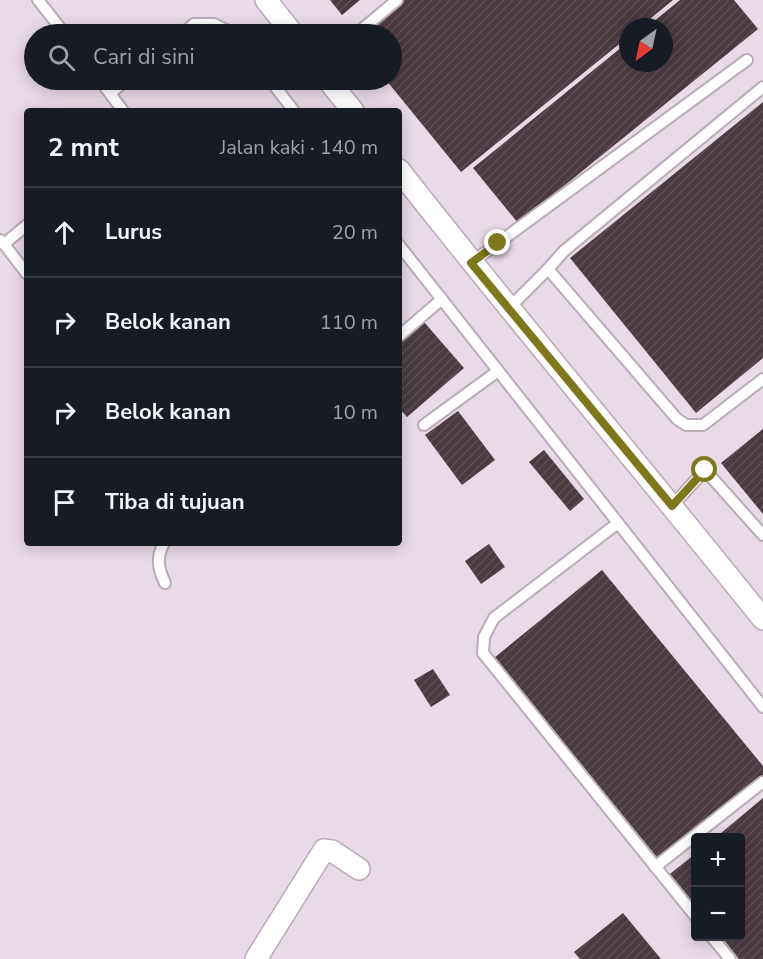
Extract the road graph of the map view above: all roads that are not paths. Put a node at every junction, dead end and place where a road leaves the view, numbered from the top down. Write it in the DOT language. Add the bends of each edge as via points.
graph roads {
  1 [pos="38,0"];
  2 [pos="266,0"];
  3 [pos="397,0"];
  4 [pos="57,24"];
  5 [pos="194,24"];
  6 [pos="214,24"];
  7 [pos="285,24"];
  8 [pos="368,24"];
  9 [pos="747,60"];
  10 [pos="763,87"];
  11 [pos="108,90"];
  12 [pos="114,90"];
  13 [pos="278,90"];
  14 [pos="336,90"];
  15 [pos="110,93"];
  16 [pos="121,108"];
  17 [pos="292,108"];
  18 [pos="351,108"];
  19 [pos="402,174"];
  20 [pos="24,227"];
  21 [pos="2,241"];
  22 [pos="402,248"];
  23 [pos="471,263"];
  24 [pos="548,269"];
  25 [pos="24,270"];
  26 [pos="442,299"];
  27 [pos="510,307"];
  28 [pos="402,333"];
  29 [pos="498,371"];
  30 [pos="763,379"];
  31 [pos="424,425"];
  32 [pos="672,506"];
  33 [pos="618,523"];
  34 [pos="763,535"];
  35 [pos="162,546"];
  36 [pos="165,584"];
  37 [pos="763,619"];
  38 [pos="763,707"];
  39 [pos="763,782"];
  40 [pos="655,867"];
  41 [pos="359,869"];
  42 [pos="691,911"];
  43 [pos="715,941"];
  44 [pos="256,959"];
  45 [pos="730,959"];
  1 -- 4 [label="lane"];
  2 -- 7 [label="street"];
  3 -- 8 [label="lane"];
  5 -- 6 [label="lane"];
  9 -- 23 [label="lane"];
  10 -- 24 [label="lane" via="564,251"];
  11 -- 15 [label="lane"];
  12 -- 15 [label="lane"];
  13 -- 17 [label="lane"];
  14 -- 18 [label="street"];
  15 -- 16 [label="lane"];
  19 -- 23 [label="street"];
  20 -- 21 [label="lane"];
  21 -- 25 [label="lane"];
  22 -- 26 [label="lane"];
  23 -- 27 [label="street"];
  24 -- 27 [label="lane"];
  24 -- 30 [label="lane" via="686,425 703,425"];
  26 -- 28 [label="lane"];
  26 -- 29 [label="lane"];
  27 -- 32 [label="street"];
  29 -- 31 [label="lane"];
  29 -- 33 [label="lane"];
  32 -- 34 [label="lane" via="705,470"];
  32 -- 37 [label="street"];
  33 -- 38 [label="lane"];
  33 -- 40 [label="lane" via="494,618 484,637 483,653"];
  35 -- 36 [label="lane" via="158,564"];
  39 -- 40 [label="lane"];
  40 -- 42 [label="lane"];
  41 -- 44 [label="street" via="324,850"];
  43 -- 45 [label="lane"];
}
